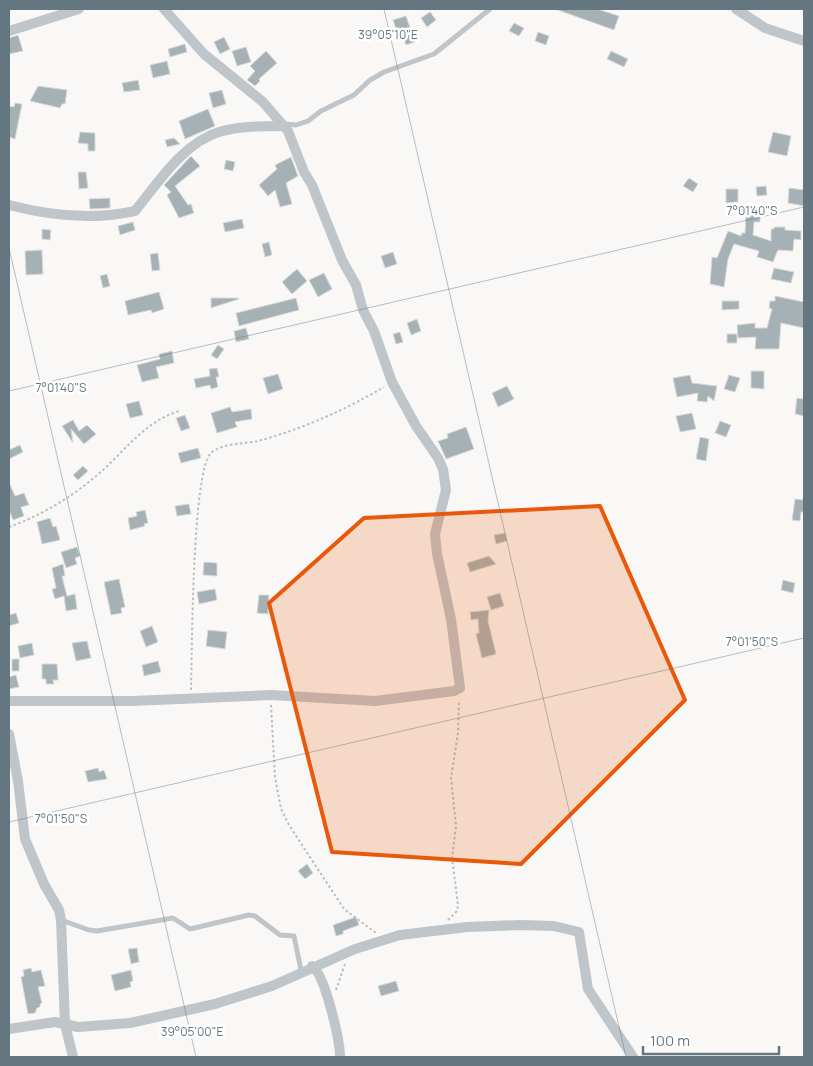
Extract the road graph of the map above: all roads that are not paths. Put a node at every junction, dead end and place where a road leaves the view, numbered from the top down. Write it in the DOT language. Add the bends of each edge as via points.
graph roads {
  1 [pos="80,9"];
  2 [pos="164,9"];
  3 [pos="490,9"];
  4 [pos="736,9"];
  5 [pos="9,32"];
  6 [pos="804,41"];
  7 [pos="283,124"];
  8 [pos="9,205"];
  9 [pos="9,701"];
  10 [pos="9,734"];
  11 [pos="61,920"];
  12 [pos="312,966"];
  13 [pos="302,970"];
  14 [pos="65,1024"];
  15 [pos="9,1029"];
  16 [pos="73,1057"];
  17 [pos="340,1057"];
  18 [pos="633,1057"];
  1 -- 5 [label="street"];
  2 -- 7 [label="street" via="204,54 263,102"];
  3 -- 7 [label="lane" via="434,54 384,72 354,95 308,121 296,125"];
  4 -- 6 [label="street" via="765,28"];
  7 -- 8 [label="street" via="231,129 204,139 187,152 130,212 74,216"];
  7 -- 9 [label="street" via="356,285 392,382 438,458 446,480 445,501 435,534 460,688 375,701 271,695"];
  10 -- 11 [label="street" via="24,839"];
  11 -- 13 [label="lane" via="97,931 173,918 190,928 255,916 280,935 294,936"];
  11 -- 14 [label="street"];
  12 -- 13 [label="street"];
  12 -- 17 [label="street" via="328,1003"];
  12 -- 18 [label="street" via="383,939 437,930 543,925 577,930 581,936 588,989"];
  13 -- 14 [label="street" via="272,986 130,1023 78,1027"];
  14 -- 15 [label="street" via="55,1022"];
  14 -- 16 [label="street"];
}
